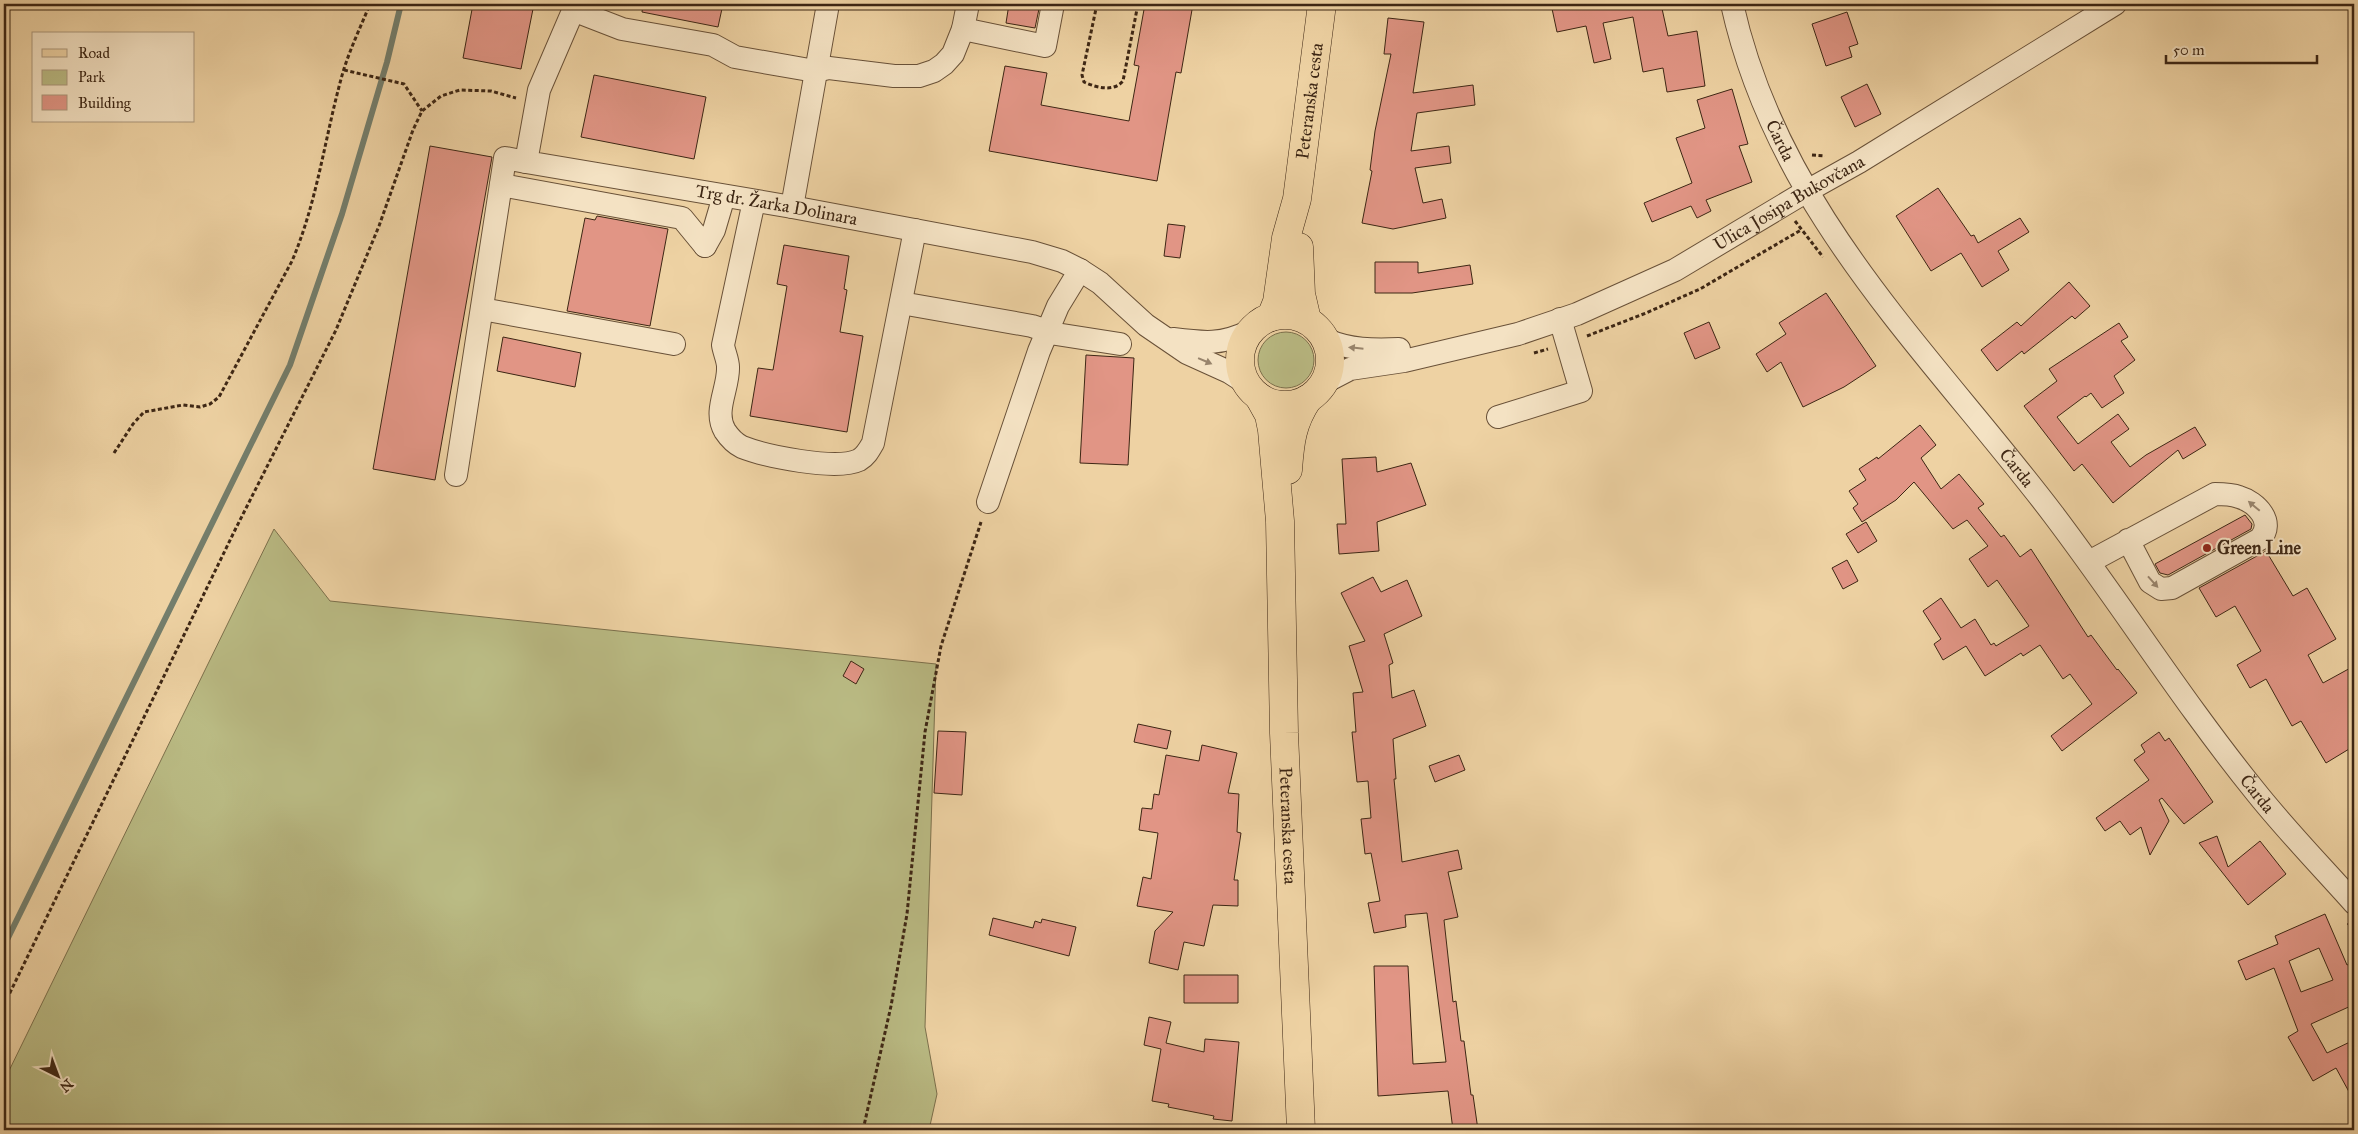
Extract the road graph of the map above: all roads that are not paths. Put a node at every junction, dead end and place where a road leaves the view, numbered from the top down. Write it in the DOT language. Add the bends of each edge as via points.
graph roads {
  1 [pos="828,4"];
  2 [pos="968,4"];
  3 [pos="1053,4"];
  4 [pos="1322,4"];
  5 [pos="1732,4"];
  6 [pos="2115,4"];
  7 [pos="574,6"];
  8 [pos="963,29"];
  9 [pos="815,71"];
  10 [pos="526,162"];
  11 [pos="501,185"];
  12 [pos="1807,191"];
  13 [pos="724,196"];
  14 [pos="1296,199"];
  15 [pos="792,207"];
  16 [pos="752,211"];
  17 [pos="915,230"];
  18 [pos="705,246"];
  19 [pos="1080,270"];
  20 [pos="901,303"];
  21 [pos="482,309"];
  22 [pos="1307,320"];
  23 [pos="1560,320"];
  24 [pos="1261,324"];
  25 [pos="1047,332"];
  26 [pos="1165,338"];
  27 [pos="1326,340"];
  28 [pos="674,344"];
  29 [pos="1120,344"];
  30 [pos="1440,351"];
  31 [pos="1253,390"];
  32 [pos="1317,391"];
  33 [pos="1498,416"];
  34 [pos="456,475"];
  35 [pos="988,502"];
  36 [pos="1280,521"];
  37 [pos="2128,540"];
  38 [pos="2089,562"];
  39 [pos="2354,903"];
  40 [pos="1301,1130"];
  1 -- 9 [label="street"];
  2 -- 8 [label="street"];
  3 -- 8 [label="street" via="1045,46"];
  4 -- 14 [label="main road, Peteranska cesta"];
  5 -- 12 [label="street, Čarda" via="1751,74 1780,143"];
  6 -- 12 [label="street, Ulica Josipa Bukovčana" via="1860,162"];
  7 -- 9 [label="street" via="622,29 713,45 735,57"];
  7 -- 10 [label="street" via="539,90"];
  8 -- 9 [label="street" via="953,54 944,64 919,76 828,68"];
  9 -- 15 [label="street"];
  10 -- 11 [label="street, Trg dr. Žarka Dolinara" via="506,158"];
  10 -- 13 [label="street, Trg dr. Žarka Dolinara"];
  11 -- 18 [label="street" via="682,218"];
  11 -- 21 [label="street"];
  12 -- 23 [label="street, Ulica Josipa Bukovčana" via="1675,270"];
  12 -- 38 [label="street, Čarda" via="1829,229 1878,296"];
  13 -- 16 [label="street, Trg dr. Žarka Dolinara"];
  13 -- 18 [label="street" via="714,230"];
  14 -- 22 [label="main road, Peteranska cesta" via="1299,276"];
  14 -- 24 [label="main road, Peteranska cesta" via="1286,238 1277,302"];
  15 -- 16 [label="street, Trg dr. Žarka Dolinara"];
  15 -- 17 [label="street, Trg dr. Žarka Dolinara"];
  16 -- 18 [label="street" via="723,239"];
  16 -- 20 [label="street" via="723,345 728,368 721,404 722,425 741,446 779,457 834,464 863,457 873,443"];
  17 -- 19 [label="street, Trg dr. Žarka Dolinara" via="1032,252"];
  17 -- 20 [label="street"];
  19 -- 25 [label="street" via="1058,306"];
  19 -- 26 [label="street, Trg dr. Žarka Dolinara"];
  20 -- 25 [label="street" via="1032,326"];
  21 -- 28 [label="street"];
  21 -- 34 [label="street"];
  22 -- 24 [label="main road" via="1294,315"];
  22 -- 27 [label="main road"];
  23 -- 30 [label="street, Ulica Josipa Bukovčana" via="1518,334"];
  23 -- 33 [label="street" via="1581,391"];
  24 -- 26 [label="street, Trg dr. Žarka Dolinara" via="1224,342"];
  24 -- 31 [label="main road" via="1243,343 1240,356 1241,370"];
  25 -- 29 [label="street"];
  25 -- 35 [label="street"];
  26 -- 31 [label="street, Trg dr. Žarka Dolinara, one-way" via="1187,353 1229,372"];
  30 -- 27 [label="street, Ulica Josipa Bukovčana, one-way" via="1361,349 1343,347"];
  27 -- 32 [label="main road" via="1331,354 1330,368"];
  30 -- 32 [label="street, Ulica Josipa Bukovčana" via="1350,370"];
  31 -- 32 [label="main road" via="1271,403 1284,405 1296,404"];
  31 -- 36 [label="main road, Peteranska cesta" via="1269,415"];
  32 -- 36 [label="main road, Peteranska cesta" via="1298,415 1290,442 1287,488"];
  36 -- 40 [label="main road, Peteranska cesta" via="1284,734"];
  37 -- 37 [label="street, one-way" via="2150,582 2161,589 2172,588 2264,534 2266,519 2239,497 2214,494"];
  37 -- 38 [label="street"];
  38 -- 39 [label="street, Čarda" via="2255,791"];
}
